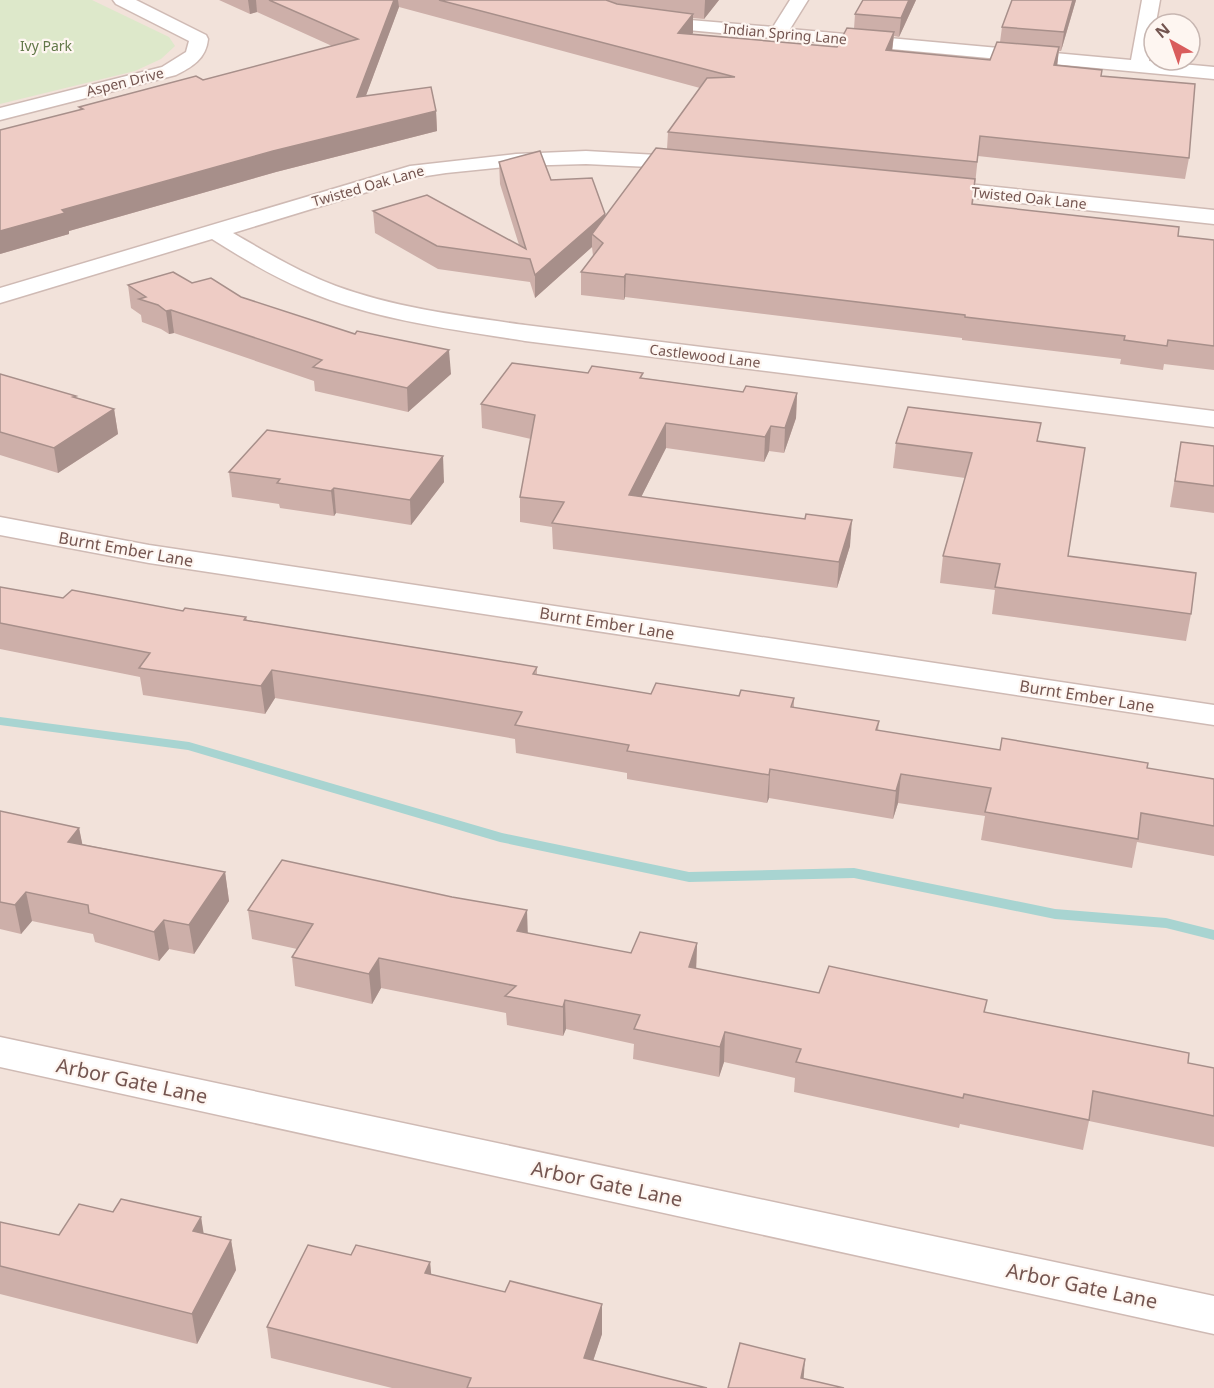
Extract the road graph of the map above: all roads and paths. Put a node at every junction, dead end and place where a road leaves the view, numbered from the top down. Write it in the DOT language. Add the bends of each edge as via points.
graph roads {
  1 [pos="122,0"];
  2 [pos="574,0"];
  3 [pos="799,0"];
  4 [pos="1150,0"];
  5 [pos="778,33"];
  6 [pos="1139,66"];
  7 [pos="1214,73"];
  8 [pos="0,114"];
  9 [pos="711,165"];
  10 [pos="910,185"];
  11 [pos="1214,217"];
  12 [pos="214,231"];
  13 [pos="0,296"];
  14 [pos="1214,419"];
  15 [pos="0,526"];
  16 [pos="1214,715"];
  17 [pos="0,1052"];
  18 [pos="1214,1315"];
  1 -- 8 [label="street, Aspen Drive" via="199,39 198,50 189,61 169,71"];
  2 -- 5 [label="street, Indian Spring Lane" via="624,16 666,23"];
  3 -- 5 [label="street"];
  4 -- 6 [label="street"];
  5 -- 6 [label="street, Indian Spring Lane"];
  6 -- 7 [label="street, Indian Spring Lane"];
  9 -- 12 [label="street, Twisted Oak Lane" via="601,156 461,164 410,172"];
  10 -- 11 [label="street, Twisted Oak Lane"];
  12 -- 13 [label="street, Twisted Oak Lane"];
  12 -- 14 [label="street, Castlewood Lane" via="273,267 328,291 434,319"];
  15 -- 16 [label="street, Burnt Ember Lane" via="149,554"];
  17 -- 18 [label="street, Arbor Gate Lane"];
}
